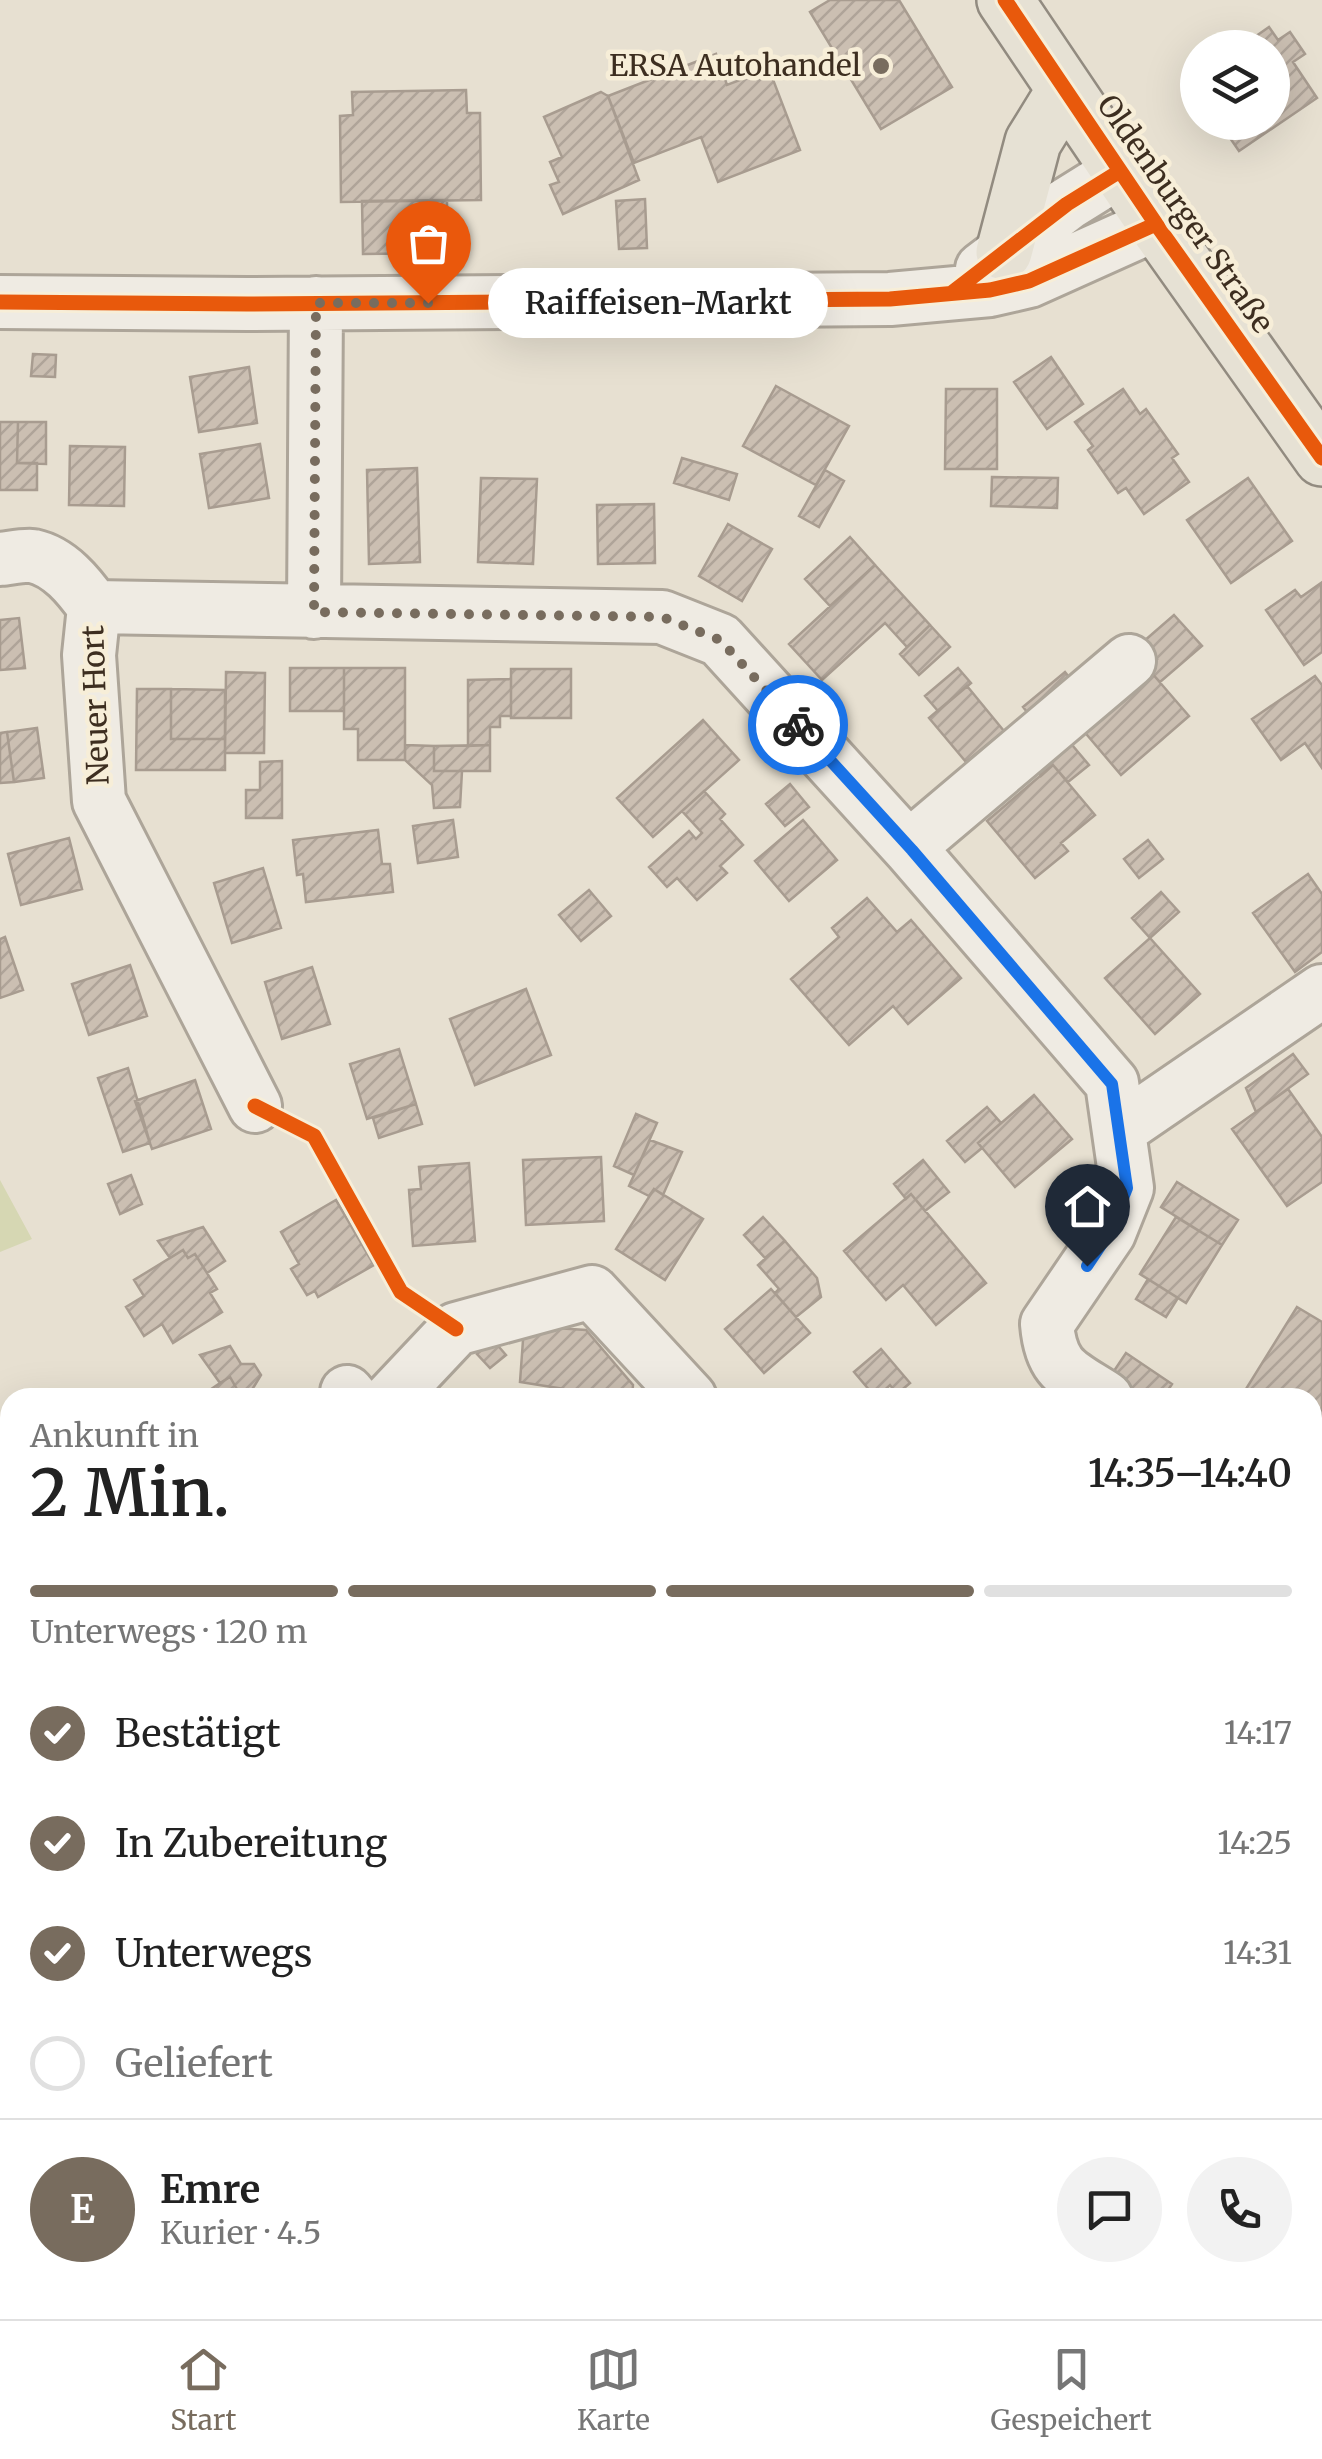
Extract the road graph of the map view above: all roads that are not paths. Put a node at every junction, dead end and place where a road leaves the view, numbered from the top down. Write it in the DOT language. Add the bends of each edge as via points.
graph roads {
  1 [pos="1004,0"];
  2 [pos="1065,90"];
  3 [pos="1120,171"];
  4 [pos="1156,224"];
  5 [pos="1004,252"];
  6 [pos="953,292"];
  7 [pos="0,302"];
  8 [pos="316,303"];
  9 [pos="1322,458"];
  10 [pos="0,558"];
  11 [pos="94,607"];
  12 [pos="314,612"];
  13 [pos="1129,661"];
  14 [pos="909,847"];
  15 [pos="1322,991"];
  16 [pos="255,1106"];
  17 [pos="1119,1130"];
  18 [pos="374,1388"];
  19 [pos="681,1388"];
  20 [pos="1068,1388"];
  1 -- 2 [label="main road, Oldenburger Straße"];
  2 -- 3 [label="main road, Oldenburger Straße"];
  2 -- 5 [label="main road" via="1034,142"];
  3 -- 4 [label="main road, Oldenburger Straße"];
  3 -- 5 [label="street"];
  4 -- 6 [label="street" via="1029,280"];
  4 -- 9 [label="main road, Oldenburger Straße"];
  5 -- 6 [label="street"];
  6 -- 8 [label="street" via="890,299"];
  7 -- 8 [label="street"];
  8 -- 12 [label="street"];
  10 -- 11 [label="street" via="32,556 52,566 74,580"];
  11 -- 12 [label="street, Neuer Hort"];
  11 -- 16 [label="street, Neuer Hort" via="89,654 99,801"];
  12 -- 14 [label="street, Neuer Hort" via="662,617 720,640"];
  13 -- 14 [label="street"];
  14 -- 17 [label="street, Neuer Hort" via="1112,1084"];
  15 -- 17 [label="street"];
  17 -- 20 [label="street, Neuer Hort" via="1127,1188 1109,1233 1047,1324 1050,1353"];
  18 -- 19 [label="street" via="456,1328 592,1292"];
}
